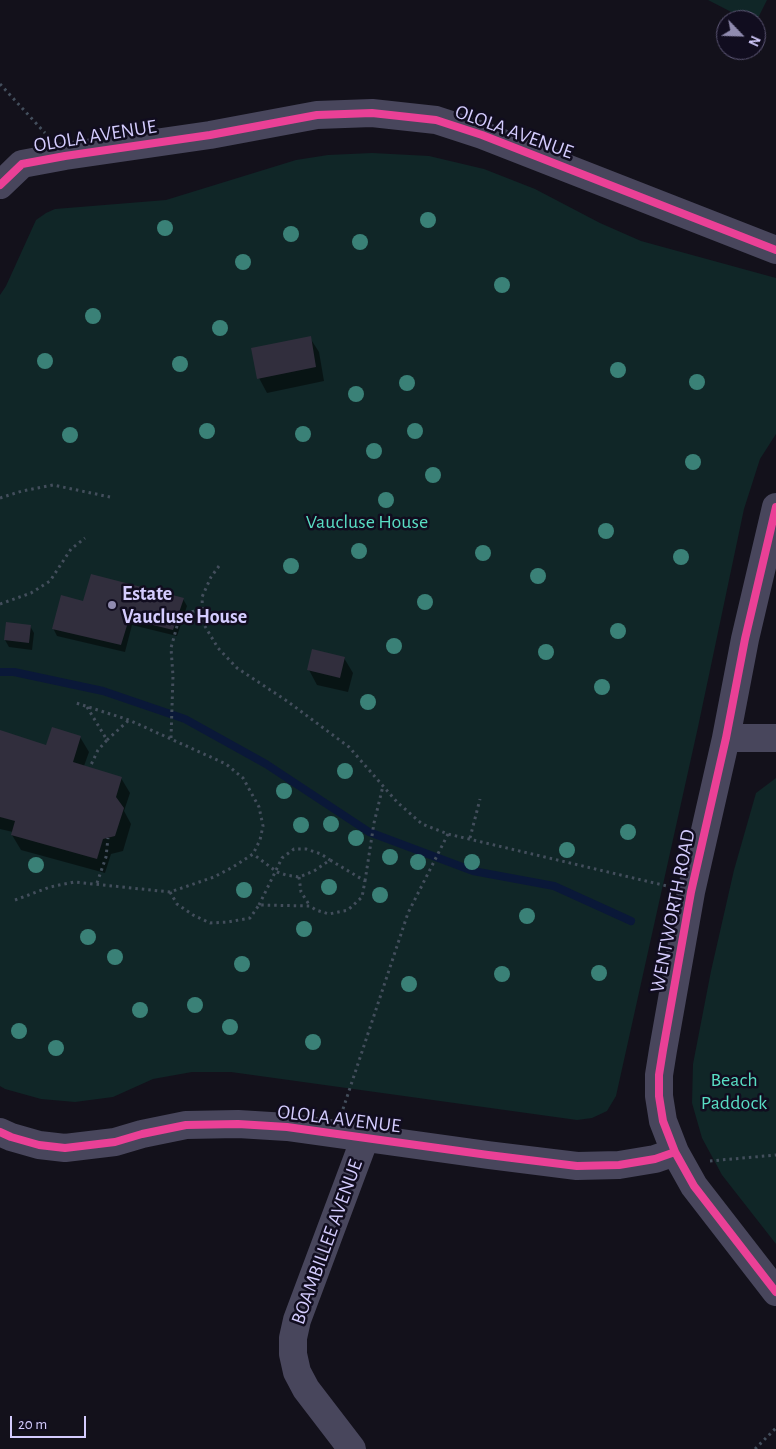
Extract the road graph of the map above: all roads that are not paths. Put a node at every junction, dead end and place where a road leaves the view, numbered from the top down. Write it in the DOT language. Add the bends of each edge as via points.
graph roads {
  1 [pos="0,185"];
  2 [pos="776,250"];
  3 [pos="776,507"];
  4 [pos="726,738"];
  5 [pos="776,738"];
  6 [pos="0,1132"];
  7 [pos="365,1138"];
  8 [pos="675,1152"];
  9 [pos="776,1292"];
  10 [pos="352,1449"];
  1 -- 2 [label="street, OLOLA AVENUE" via="22,164 317,115 372,113 436,120 482,135"];
  3 -- 4 [label="street, WENTWORTH ROAD" via="747,629"];
  4 -- 5 [label="street"];
  4 -- 8 [label="street, WENTWORTH ROAD" via="692,892 659,1075 663,1121"];
  6 -- 7 [label="street, OLOLA AVENUE" via="39,1145 65,1148 115,1142 186,1126 238,1124"];
  7 -- 8 [label="street, OLOLA AVENUE" via="577,1166 619,1165"];
  7 -- 10 [label="street, BOAMBILLEE AVENUE" via="293,1338 293,1354 301,1380"];
  8 -- 9 [label="street, WENTWORTH ROAD" via="694,1186"];
}
